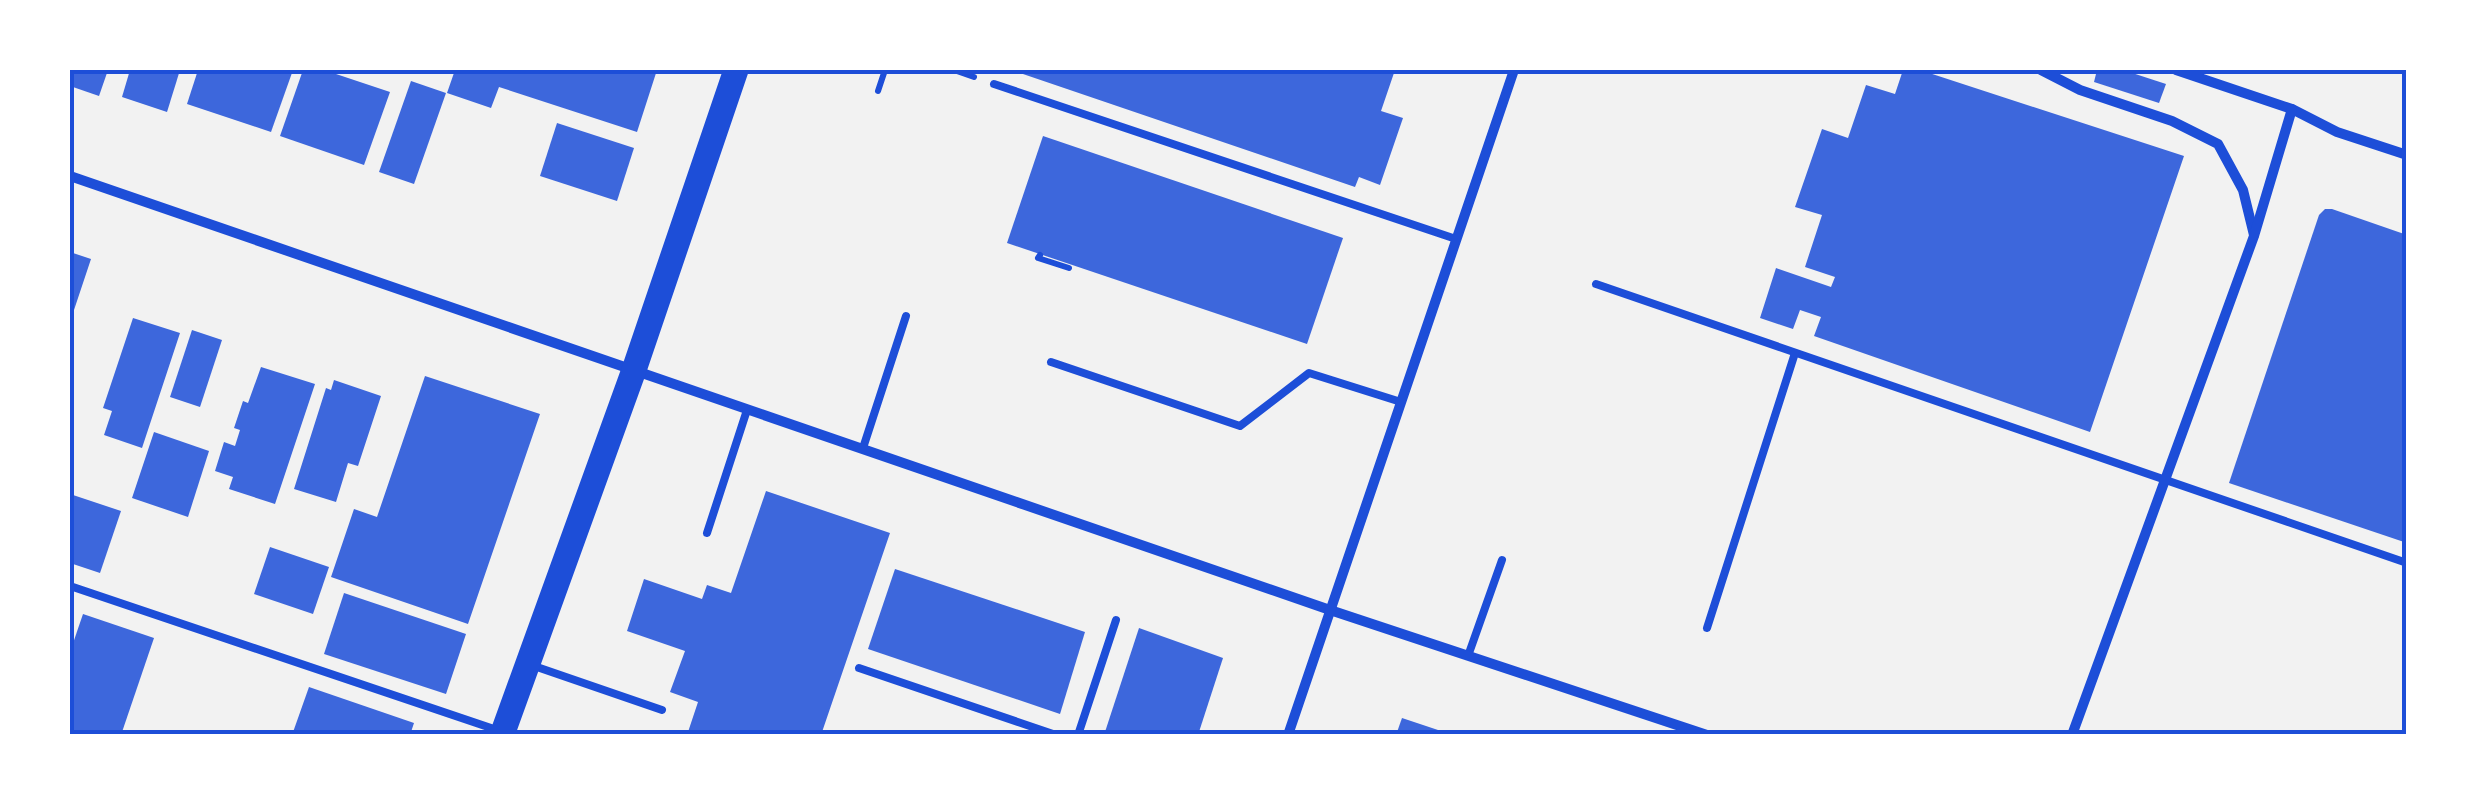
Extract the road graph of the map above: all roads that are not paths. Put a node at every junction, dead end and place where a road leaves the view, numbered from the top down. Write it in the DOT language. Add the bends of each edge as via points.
graph roads {
  1 [pos="736,70"];
  2 [pos="1514,70"];
  3 [pos="2041,70"];
  4 [pos="2176,70"];
  5 [pos="994,84"];
  6 [pos="2292,109"];
  7 [pos="2407,155"];
  8 [pos="70,176"];
  9 [pos="2254,236"];
  10 [pos="1456,239"];
  11 [pos="1596,284"];
  12 [pos="906,316"];
  13 [pos="1796,353"];
  14 [pos="1051,362"];
  15 [pos="634,370"];
  16 [pos="1400,402"];
  17 [pos="747,410"];
  18 [pos="862,448"];
  19 [pos="2165,479"];
  20 [pos="707,533"];
  21 [pos="1502,560"];
  22 [pos="2407,563"];
  23 [pos="70,586"];
  24 [pos="1330,610"];
  25 [pos="1116,620"];
  26 [pos="1707,628"];
  27 [pos="1468,656"];
  28 [pos="527,664"];
  29 [pos="860,668"];
  30 [pos="662,710"];
  31 [pos="506,734"];
  32 [pos="1056,735"];
  33 [pos="1078,735"];
  34 [pos="1288,735"];
  35 [pos="1707,735"];
  36 [pos="2072,735"];
  1 -- 15 [label="main road"];
  2 -- 10 [label="street"];
  3 -- 9 [label="street" via="2218,144 2243,190"];
  4 -- 6 [label="street"];
  5 -- 10 [label="lane"];
  6 -- 7 [label="street"];
  6 -- 9 [label="street"];
  8 -- 15 [label="street"];
  9 -- 19 [label="street"];
  10 -- 16 [label="street"];
  11 -- 13 [label="lane"];
  12 -- 18 [label="lane"];
  13 -- 19 [label="lane"];
  13 -- 26 [label="lane"];
  14 -- 16 [label="lane" via="1240,426 1309,373"];
  15 -- 17 [label="street"];
  15 -- 28 [label="main road"];
  16 -- 24 [label="street"];
  17 -- 18 [label="street"];
  17 -- 20 [label="lane"];
  18 -- 24 [label="street"];
  19 -- 22 [label="lane"];
  19 -- 36 [label="street"];
  21 -- 27 [label="lane"];
  23 -- 31 [label="lane"];
  24 -- 27 [label="street"];
  24 -- 34 [label="street"];
  25 -- 33 [label="lane"];
  27 -- 35 [label="street"];
  28 -- 30 [label="lane"];
  28 -- 31 [label="main road"];
  29 -- 32 [label="lane"];
}
